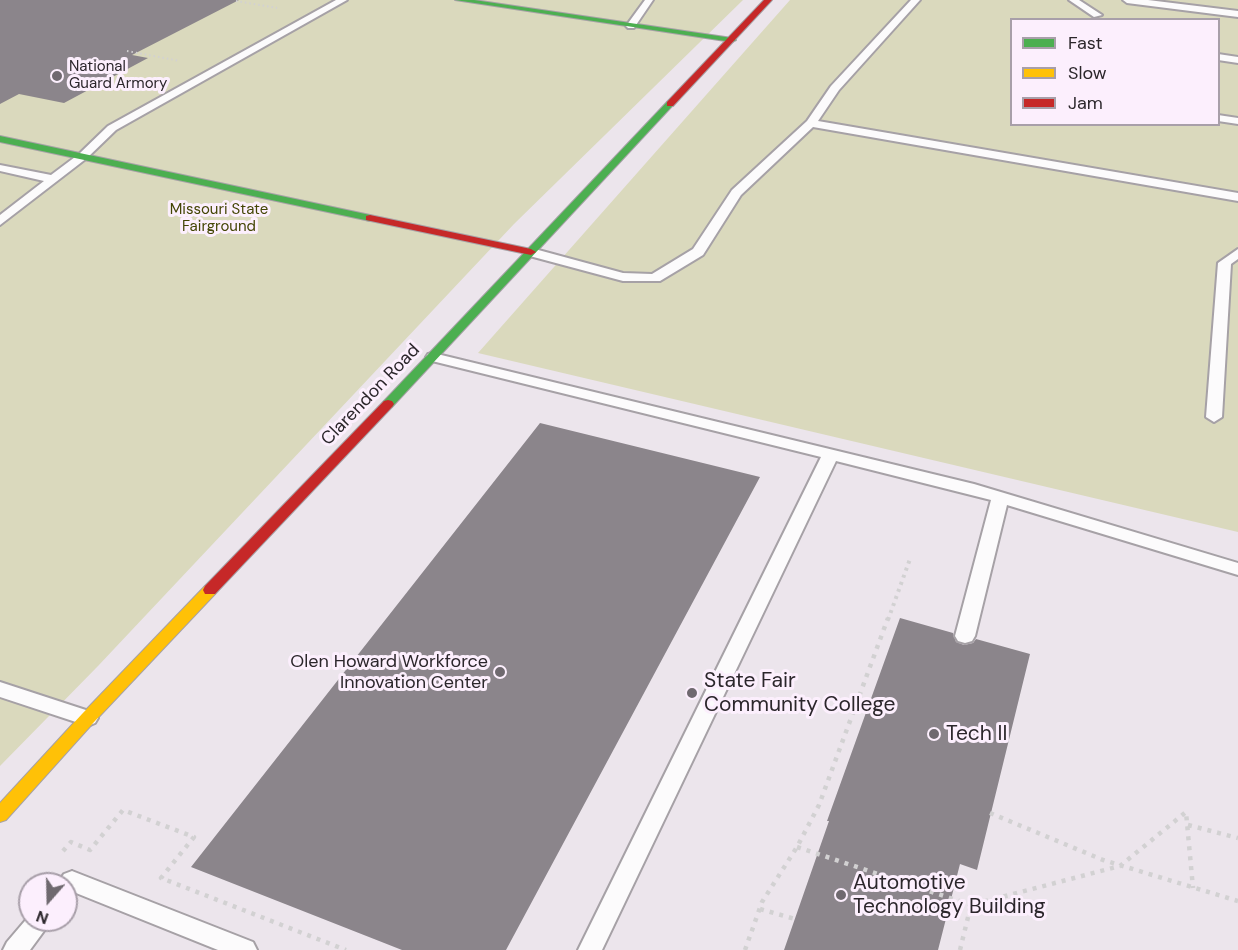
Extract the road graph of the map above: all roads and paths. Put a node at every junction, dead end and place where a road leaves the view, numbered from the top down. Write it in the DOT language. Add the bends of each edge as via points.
graph roads {
  1 [pos="249,0"];
  2 [pos="343,0"];
  3 [pos="459,0"];
  4 [pos="650,0"];
  5 [pos="768,0"];
  6 [pos="916,0"];
  7 [pos="1073,0"];
  8 [pos="1127,0"];
  9 [pos="244,3"];
  10 [pos="1097,14"];
  11 [pos="1238,14"];
  12 [pos="631,26"];
  13 [pos="732,40"];
  14 [pos="127,51"];
  15 [pos="1220,57"];
  16 [pos="1238,60"];
  17 [pos="219,69"];
  18 [pos="1220,118"];
  19 [pos="1238,121"];
  20 [pos="811,123"];
  21 [pos="0,139"];
  22 [pos="83,156"];
  23 [pos="0,168"];
  24 [pos="53,179"];
  25 [pos="1238,197"];
  26 [pos="0,221"];
  27 [pos="531,252"];
  28 [pos="1238,254"];
  29 [pos="433,357"];
  30 [pos="1214,417"];
  31 [pos="831,454"];
  32 [pos="1000,498"];
  33 [pos="910,559"];
  34 [pos="1238,569"];
  35 [pos="965,636"];
  36 [pos="0,689"];
  37 [pos="88,718"];
  38 [pos="990,813"];
  39 [pos="0,815"];
  40 [pos="1188,825"];
  41 [pos="1238,837"];
  42 [pos="797,847"];
  43 [pos="56,859"];
  44 [pos="1120,866"];
  45 [pos="78,883"];
  46 [pos="1192,888"];
  47 [pos="1238,901"];
  48 [pos="971,905"];
  49 [pos="760,909"];
  50 [pos="795,919"];
  51 [pos="30,932"];
  52 [pos="15,950"];
  53 [pos="245,950"];
  54 [pos="346,950"];
  55 [pos="590,950"];
  56 [pos="746,950"];
  57 [pos="960,950"];
  1 -- 9 [label="path"];
  2 -- 17 [label="lane"];
  3 -- 12 [label="street"];
  4 -- 12 [label="lane"];
  5 -- 13 [label="street, Clarendon Road"];
  6 -- 20 [label="lane" via="835,88"];
  7 -- 10 [label="lane"];
  8 -- 11 [label="lane"];
  12 -- 13 [label="street"];
  13 -- 27 [label="street, Clarendon Road"];
  14 -- 17 [label="path"];
  15 -- 16 [label="lane"];
  17 -- 22 [label="lane" via="112,129"];
  18 -- 19 [label="lane"];
  20 -- 25 [label="lane"];
  20 -- 27 [label="lane" via="736,193 698,252 655,278 623,277"];
  21 -- 22 [label="street"];
  22 -- 24 [label="lane"];
  22 -- 27 [label="street"];
  23 -- 24 [label="lane"];
  24 -- 26 [label="lane"];
  27 -- 29 [label="street, Clarendon Road"];
  28 -- 30 [label="lane" via="1225,263"];
  29 -- 31 [label="lane"];
  29 -- 37 [label="street, Clarendon Road"];
  31 -- 32 [label="lane"];
  31 -- 55 [label="lane"];
  32 -- 34 [label="lane"];
  32 -- 35 [label="lane"];
  33 -- 42 [label="path" via="819,805"];
  36 -- 37 [label="lane"];
  37 -- 39 [label="street, Clarendon Road"];
  38 -- 44 [label="path"];
  40 -- 41 [label="path"];
  40 -- 44 [label="path" via="1186,812"];
  40 -- 46 [label="path"];
  42 -- 48 [label="path"];
  42 -- 49 [label="path"];
  43 -- 54 [label="path" via="71,842 90,849 123,810 194,837 160,878"];
  44 -- 46 [label="path"];
  44 -- 48 [label="path"];
  45 -- 53 [label="lane"];
  46 -- 47 [label="path"];
  48 -- 57 [label="path"];
  49 -- 50 [label="path"];
  49 -- 56 [label="path"];
  51 -- 52 [label="lane"];
}
